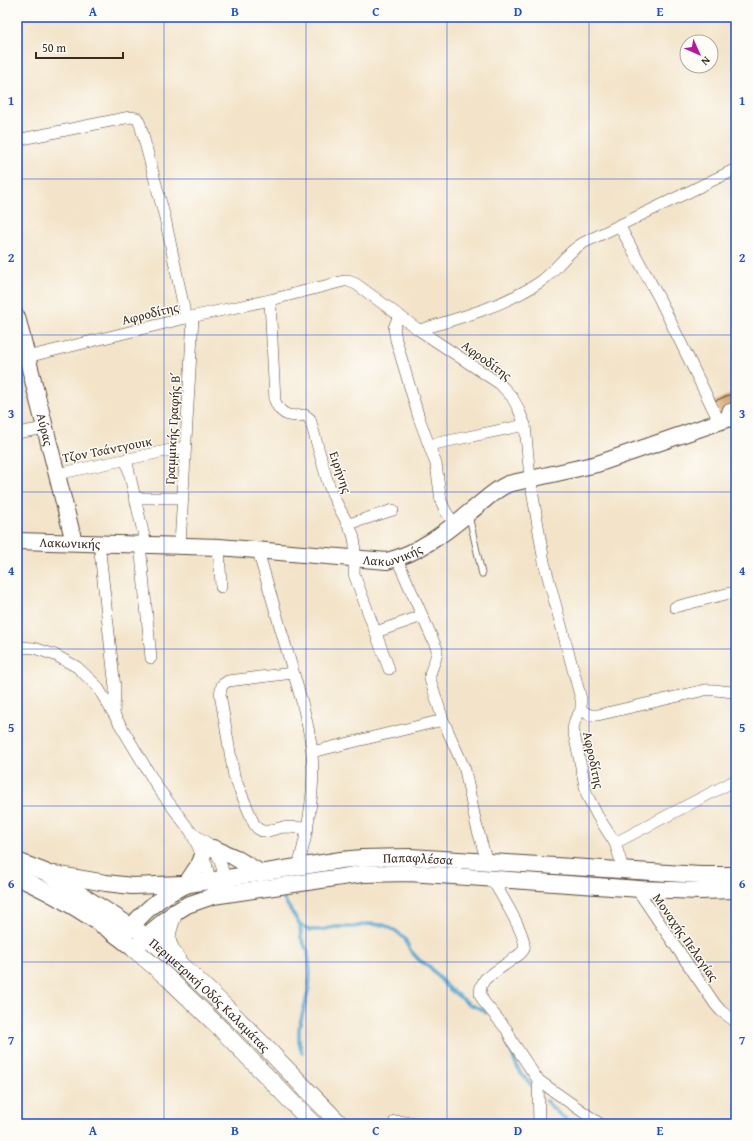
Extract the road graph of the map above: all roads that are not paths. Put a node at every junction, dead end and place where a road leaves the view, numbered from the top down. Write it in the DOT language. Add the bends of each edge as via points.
graph roads {
  1 [pos="17,140"];
  2 [pos="736,169"];
  3 [pos="619,225"];
  4 [pos="270,300"];
  5 [pos="399,315"];
  6 [pos="17,317"];
  7 [pos="189,318"];
  8 [pos="419,330"];
  9 [pos="19,335"];
  10 [pos="27,357"];
  11 [pos="736,405"];
  12 [pos="725,419"];
  13 [pos="525,425"];
  14 [pos="45,428"];
  15 [pos="17,433"];
  16 [pos="429,445"];
  17 [pos="185,447"];
  18 [pos="126,459"];
  19 [pos="57,474"];
  20 [pos="530,478"];
  21 [pos="134,498"];
  22 [pos="183,498"];
  23 [pos="393,510"];
  24 [pos="468,514"];
  25 [pos="349,524"];
  26 [pos="455,524"];
  27 [pos="17,541"];
  28 [pos="74,542"];
  29 [pos="99,543"];
  30 [pos="143,544"];
  31 [pos="180,545"];
  32 [pos="219,547"];
  33 [pos="258,551"];
  34 [pos="354,558"];
  35 [pos="397,559"];
  36 [pos="482,574"];
  37 [pos="221,587"];
  38 [pos="736,594"];
  39 [pos="675,607"];
  40 [pos="422,616"];
  41 [pos="376,632"];
  42 [pos="17,647"];
  43 [pos="151,658"];
  44 [pos="389,669"];
  45 [pos="293,673"];
  46 [pos="736,692"];
  47 [pos="581,710"];
  48 [pos="114,713"];
  49 [pos="443,720"];
  50 [pos="312,752"];
  51 [pos="736,780"];
  52 [pos="308,828"];
  53 [pos="615,843"];
  54 [pos="208,851"];
  55 [pos="17,861"];
  56 [pos="488,862"];
  57 [pos="298,867"];
  58 [pos="624,871"];
  59 [pos="45,872"];
  60 [pos="261,873"];
  61 [pos="736,875"];
  62 [pos="17,877"];
  63 [pos="492,879"];
  64 [pos="188,884"];
  65 [pos="219,888"];
  66 [pos="636,888"];
  67 [pos="736,890"];
  68 [pos="174,913"];
  69 [pos="131,926"];
  70 [pos="146,936"];
  71 [pos="128,944"];
  72 [pos="186,970"];
  73 [pos="736,1009"];
  74 [pos="733,1021"];
  75 [pos="538,1080"];
  76 [pos="395,1121"];
  77 [pos="313,1124"];
  78 [pos="340,1124"];
  79 [pos="427,1124"];
  80 [pos="539,1124"];
  81 [pos="600,1124"];
  1 -- 7 [label="street, Γραμμικής Γραφής Β΄" via="130,117 137,118"];
  2 -- 3 [label="street"];
  3 -- 8 [label="street" via="580,244 544,279 530,288 469,315"];
  3 -- 12 [label="street"];
  4 -- 5 [label="street, Αφροδίτης" via="348,281 361,287"];
  4 -- 7 [label="street, Αφροδίτης"];
  4 -- 25 [label="street, Ειρήνης" via="276,403 288,416 308,417 328,484"];
  5 -- 8 [label="street, Αφροδίτης"];
  5 -- 16 [label="street" via="394,333"];
  6 -- 9 [label="main road, Αύρας"];
  7 -- 10 [label="street, Αφροδίτης"];
  7 -- 17 [label="street, Γραμμικής Γραφής Β΄"];
  8 -- 13 [label="street, Αφροδίτης" via="500,384 515,401"];
  9 -- 10 [label="main road, Αύρας"];
  10 -- 14 [label="main road, Αύρας"];
  11 -- 12 [label="lane" via="726,408"];
  12 -- 20 [label="main road, Λακωνικής" via="597,464"];
  13 -- 16 [label="street"];
  13 -- 20 [label="street, Αφροδίτης"];
  14 -- 15 [label="street"];
  14 -- 19 [label="main road, Αύρας"];
  16 -- 26 [label="street" via="436,464 441,501"];
  17 -- 18 [label="street, Τζον Τσάντγουικ"];
  17 -- 22 [label="street, Γραμμικής Γραφής Β΄"];
  18 -- 19 [label="street, Τζον Τσάντγουικ"];
  18 -- 21 [label="street"];
  19 -- 28 [label="main road, Αύρας"];
  20 -- 24 [label="main road, Λακωνικής" via="504,486"];
  20 -- 47 [label="street, Αφροδίτης" via="544,562 578,686"];
  21 -- 22 [label="street"];
  21 -- 30 [label="street"];
  22 -- 31 [label="street, Γραμμικής Γραφής Β΄"];
  23 -- 25 [label="street"];
  24 -- 26 [label="main road, Λακωνικής"];
  24 -- 36 [label="lane"];
  25 -- 34 [label="street, Ειρήνης" via="355,541"];
  26 -- 35 [label="main road, Λακωνικής" via="421,547"];
  27 -- 28 [label="main road, Λακωνικής"];
  28 -- 29 [label="main road, Λακωνικής"];
  29 -- 30 [label="main road, Λακωνικής"];
  29 -- 48 [label="street" via="115,688"];
  30 -- 31 [label="main road, Λακωνικής"];
  30 -- 43 [label="street"];
  31 -- 32 [label="main road, Λακωνικής"];
  32 -- 33 [label="main road, Λακωνικής"];
  32 -- 37 [label="street"];
  33 -- 34 [label="main road, Λακωνικής"];
  33 -- 45 [label="street"];
  34 -- 35 [label="main road, Λακωνικής" via="383,562"];
  34 -- 41 [label="street, Ειρήνης" via="355,578"];
  35 -- 40 [label="street"];
  38 -- 39 [label="street" via="730,593"];
  40 -- 41 [label="street"];
  40 -- 49 [label="street" via="437,649 430,677"];
  41 -- 44 [label="street, Ειρήνης"];
  42 -- 48 [label="street" via="34,648 77,667 97,686"];
  45 -- 50 [label="street"];
  45 -- 52 [label="street" via="228,681 222,685 220,694 234,776 254,824 262,831 283,827"];
  46 -- 47 [label="street" via="705,690 598,715 590,715"];
  47 -- 53 [label="street, Αφροδίτης" via="573,729 587,795"];
  48 -- 54 [label="street" via="158,788"];
  49 -- 50 [label="street"];
  49 -- 56 [label="street" via="465,770 476,824"];
  50 -- 52 [label="street"];
  51 -- 53 [label="street"];
  52 -- 57 [label="street"];
  53 -- 58 [label="street, Αφροδίτης"];
  54 -- 60 [label="main road" via="234,857"];
  54 -- 64 [label="main road"];
  54 -- 65 [label="street"];
  55 -- 59 [label="main road"];
  56 -- 57 [label="main road, Παπαφλέσσα" via="376,857"];
  56 -- 58 [label="main road, Παπαφλέσσα"];
  57 -- 60 [label="main road, Παπαφλέσσα"];
  58 -- 61 [label="main road, Παπαφλέσσα"];
  59 -- 64 [label="main road" via="132,886"];
  59 -- 69 [label="main road, Περιμετρική Οδός Καλαμάτας"];
  60 -- 65 [label="main road, Παπαφλέσσα"];
  62 -- 71 [label="main road" via="87,914"];
  63 -- 65 [label="main road, Παπαφλέσσα" via="409,873 362,874"];
  63 -- 66 [label="main road, Παπαφλέσσα"];
  63 -- 75 [label="street" via="520,929 524,950 485,979 480,994 507,1030"];
  64 -- 65 [label="main road, Παπαφλέσσα"];
  64 -- 69 [label="main road, Παπαφλέσσα" via="163,897"];
  65 -- 68 [label="main road, Παπαφλέσσα"];
  66 -- 67 [label="main road, Παπαφλέσσα"];
  66 -- 74 [label="street, Μοναχής Πελαγίας" via="715,1004"];
  68 -- 70 [label="main road, Παπαφλέσσα"];
  68 -- 72 [label="main road" via="167,942"];
  69 -- 70 [label="main road, Περιμετρική Οδός Καλαμάτας"];
  69 -- 71 [label="main road, Παπαφλέσσα"];
  70 -- 71 [label="main road, Παπαφλέσσα"];
  70 -- 72 [label="main road, Περιμετρική Οδός Καλαμάτας"];
  71 -- 77 [label="main road, Περιμετρική Οδός Καλαμάτας" via="222,1030"];
  72 -- 78 [label="main road, Περιμετρική Οδός Καλαμάτας"];
  73 -- 74 [label="street, Μοναχής Πελαγίας" via="732,1012"];
  75 -- 80 [label="street"];
  75 -- 81 [label="street"];
  76 -- 79 [label="street"];
}
